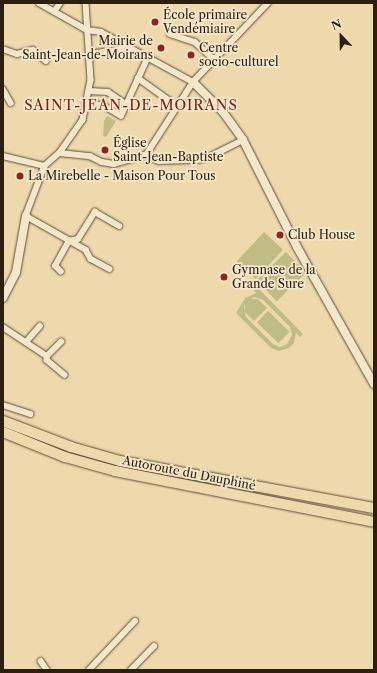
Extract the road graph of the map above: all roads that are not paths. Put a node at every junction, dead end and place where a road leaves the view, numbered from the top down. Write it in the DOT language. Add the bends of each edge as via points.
graph roads {
  1 [pos="39,3"];
  2 [pos="60,3"];
  3 [pos="86,3"];
  4 [pos="266,4"];
  5 [pos="54,12"];
  6 [pos="84,28"];
  7 [pos="170,34"];
  8 [pos="130,48"];
  9 [pos="3,50"];
  10 [pos="90,54"];
  11 [pos="148,57"];
  12 [pos="213,58"];
  13 [pos="46,61"];
  14 [pos="138,78"];
  15 [pos="192,82"];
  16 [pos="3,89"];
  17 [pos="89,91"];
  18 [pos="11,103"];
  19 [pos="87,104"];
  20 [pos="127,105"];
  21 [pos="177,106"];
  22 [pos="243,140"];
  23 [pos="60,153"];
  24 [pos="146,155"];
  25 [pos="3,156"];
  26 [pos="45,166"];
  27 [pos="26,220"];
  28 [pos="119,226"];
  29 [pos="70,241"];
  30 [pos="110,269"];
  31 [pos="61,272"];
  32 [pos="3,298"];
  33 [pos="40,326"];
  34 [pos="3,327"];
  35 [pos="26,342"];
  36 [pos="61,342"];
  37 [pos="47,356"];
  38 [pos="65,375"];
  39 [pos="374,384"];
  40 [pos="3,405"];
  41 [pos="30,414"];
  42 [pos="3,421"];
  43 [pos="3,432"];
  44 [pos="374,508"];
  45 [pos="374,522"];
  46 [pos="135,621"];
  47 [pos="154,646"];
  48 [pos="41,661"];
  49 [pos="47,670"];
  50 [pos="89,670"];
  51 [pos="131,670"];
  1 -- 5 [label="street"];
  2 -- 5 [label="street"];
  3 -- 6 [label="street"];
  4 -- 12 [label="street"];
  5 -- 6 [label="street"];
  6 -- 8 [label="street" via="101,32"];
  6 -- 10 [label="street"];
  7 -- 12 [label="street" via="195,42"];
  8 -- 10 [label="street"];
  8 -- 11 [label="street"];
  9 -- 13 [label="street" via="17,54 33,50"];
  10 -- 17 [label="street"];
  11 -- 14 [label="street"];
  11 -- 15 [label="street"];
  12 -- 15 [label="street"];
  14 -- 20 [label="street"];
  14 -- 21 [label="street"];
  15 -- 21 [label="street"];
  15 -- 22 [label="street" via="224,112"];
  16 -- 18 [label="street"];
  17 -- 19 [label="street"];
  17 -- 20 [label="street" via="108,92"];
  19 -- 20 [label="street" via="103,105 121,116"];
  19 -- 23 [label="street" via="83,120"];
  21 -- 24 [label="street"];
  22 -- 24 [label="street" via="207,158 197,160 159,161"];
  22 -- 39 [label="street" via="297,247"];
  23 -- 24 [label="street" via="90,156 114,164"];
  23 -- 26 [label="street"];
  25 -- 26 [label="street"];
  26 -- 27 [label="street"];
  27 -- 29 [label="street"];
  27 -- 32 [label="street" via="16,272"];
  28 -- 29 [label="street" via="95,212 78,239"];
  29 -- 30 [label="street" via="86,250 91,259"];
  29 -- 31 [label="street" via="55,266"];
  33 -- 35 [label="street"];
  34 -- 35 [label="street"];
  35 -- 37 [label="street"];
  36 -- 37 [label="street"];
  37 -- 38 [label="street" via="47,360"];
  40 -- 41 [label="street"];
  42 -- 44 [label="highway, Autoroute du Dauphiné" via="71,447 120,461"];
  43 -- 45 [label="highway, Autoroute du Dauphiné" via="66,457 115,471"];
  46 -- 50 [label="street"];
  47 -- 51 [label="street"];
  48 -- 49 [label="street"];
}
